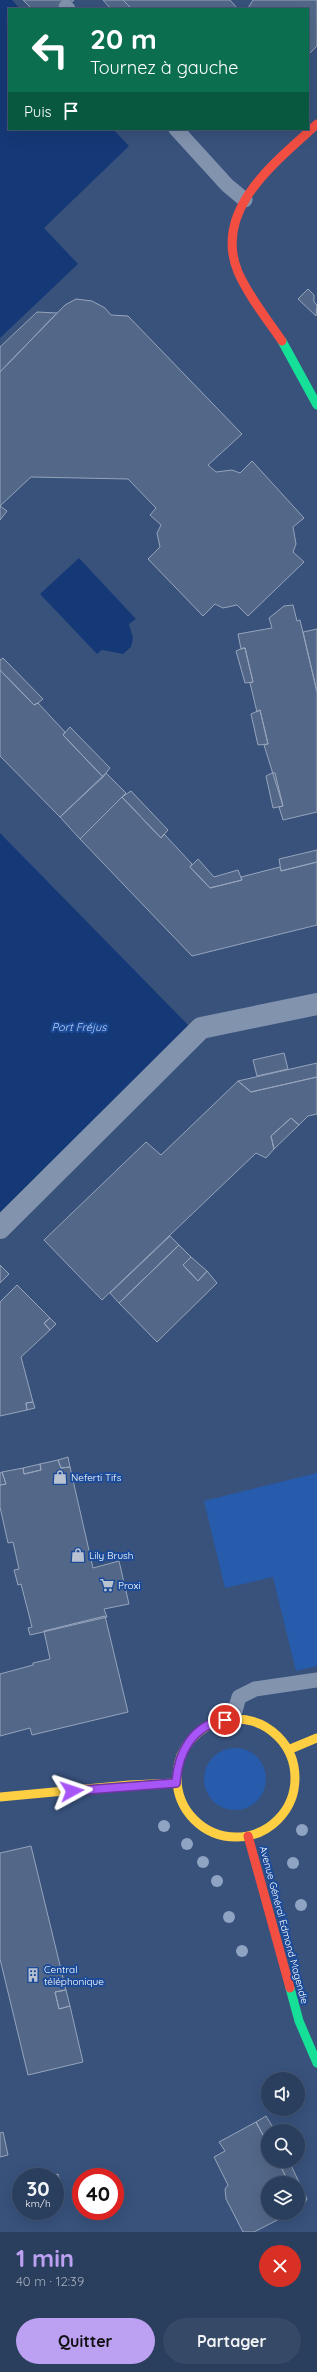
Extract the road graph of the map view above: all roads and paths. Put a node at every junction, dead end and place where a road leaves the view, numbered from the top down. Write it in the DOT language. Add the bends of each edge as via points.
graph roads {
  1 [pos="317,124"];
  2 [pos="177,130"];
  3 [pos="245,200"];
  4 [pos="317,405"];
  5 [pos="317,1004"];
  6 [pos="0,1228"];
  7 [pos="317,1680"];
  8 [pos="233,1718"];
  9 [pos="317,1738"];
  10 [pos="288,1750"];
  11 [pos="176,1783"];
  12 [pos="0,1798"];
  13 [pos="248,1836"];
  14 [pos="317,2063"];
  1 -- 3 [label="street" via="256,183"];
  2 -- 3 [label="lane" via="227,185"];
  3 -- 4 [label="street" via="237,217 232,239 235,266 245,290 288,350"];
  5 -- 6 [label="street" via="201,1028"];
  7 -- 8 [label="lane" via="255,1690 239,1697"];
  8 -- 10 [label="street" via="262,1725 275,1733"];
  8 -- 11 [label="street" via="217,1721 190,1739 177,1767"];
  9 -- 10 [label="street"];
  10 -- 13 [label="street" via="295,1771 294,1792 284,1813 268,1828"];
  11 -- 12 [label="street"];
  11 -- 13 [label="street" via="184,1806 195,1821 211,1831 229,1836"];
  13 -- 14 [label="street, Avenue Général Edmond Magendie" via="299,2021"];
}
